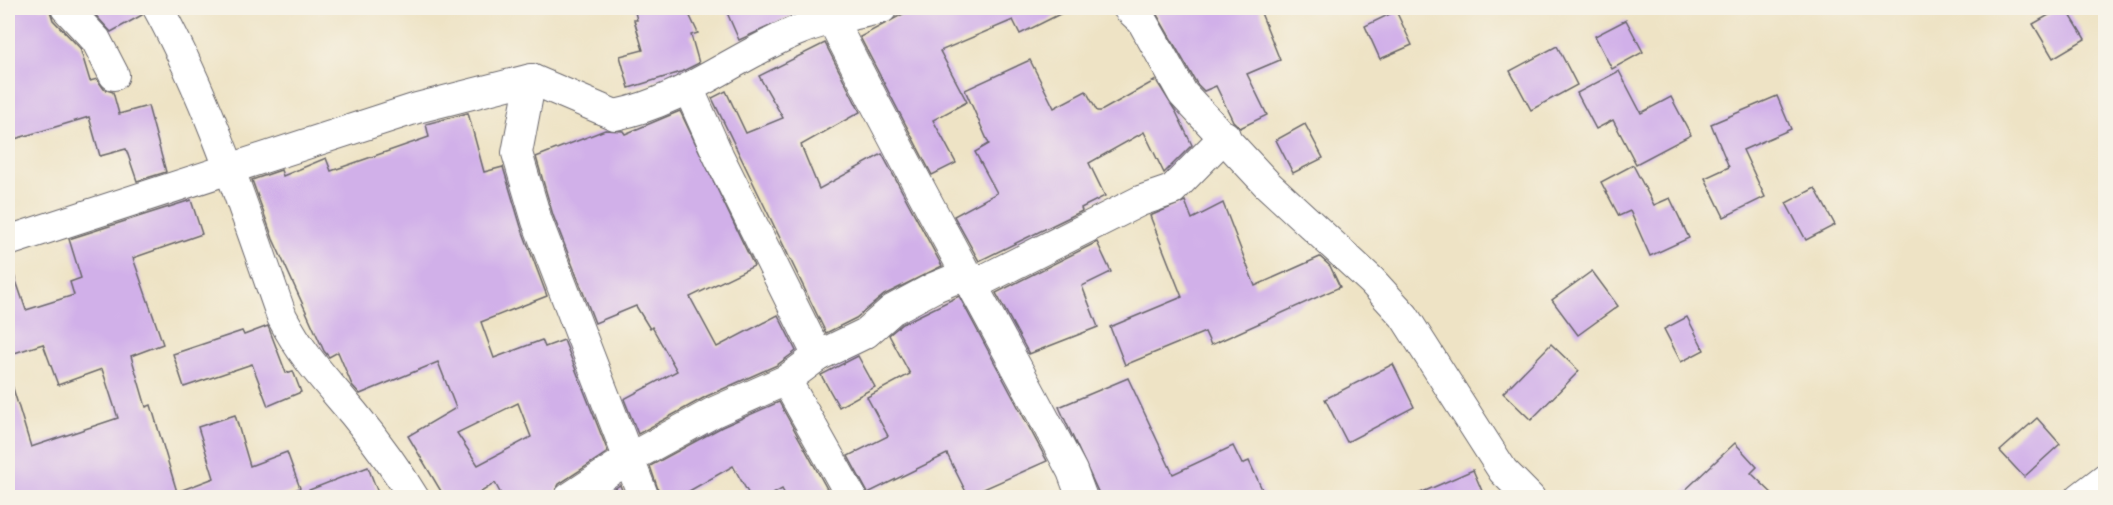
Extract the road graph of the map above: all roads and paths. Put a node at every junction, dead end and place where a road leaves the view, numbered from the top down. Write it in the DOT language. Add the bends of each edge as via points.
graph roads {
  1 [pos="66,8"];
  2 [pos="158,8"];
  3 [pos="882,8"];
  4 [pos="1128,8"];
  5 [pos="831,17"];
  6 [pos="114,75"];
  7 [pos="531,79"];
  8 [pos="689,90"];
  9 [pos="1225,136"];
  10 [pos="229,167"];
  11 [pos="8,242"];
  12 [pos="969,277"];
  13 [pos="818,356"];
  14 [pos="786,380"];
  15 [pos="628,459"];
  16 [pos="2106,478"];
  17 [pos="414,498"];
  18 [pos="569,498"];
  19 [pos="644,498"];
  20 [pos="852,498"];
  21 [pos="1082,498"];
  22 [pos="1530,498"];
  23 [pos="2080,498"];
  1 -- 6 [label="street" via="96,40"];
  2 -- 10 [label="street" via="184,56"];
  3 -- 5 [label="street"];
  4 -- 9 [label="street" via="1142,21 1182,94"];
  5 -- 8 [label="street" via="751,53"];
  5 -- 12 [label="street" via="879,115"];
  7 -- 8 [label="street" via="615,115"];
  7 -- 10 [label="street" via="417,108"];
  7 -- 15 [label="street" via="518,153 537,221"];
  8 -- 13 [label="street"];
  9 -- 12 [label="street" via="1172,190 1140,201 983,280"];
  9 -- 22 [label="street" via="1282,200 1389,298 1418,334 1503,471"];
  10 -- 11 [label="street"];
  10 -- 17 [label="street" via="282,317 294,340 395,468"];
  12 -- 13 [label="street" via="935,287 892,310 866,333"];
  12 -- 21 [label="street"];
  13 -- 14 [label="street"];
  14 -- 15 [label="street" via="714,412"];
  14 -- 20 [label="street"];
  15 -- 18 [label="street"];
  15 -- 19 [label="street"];
  16 -- 23 [label="street"];
}
